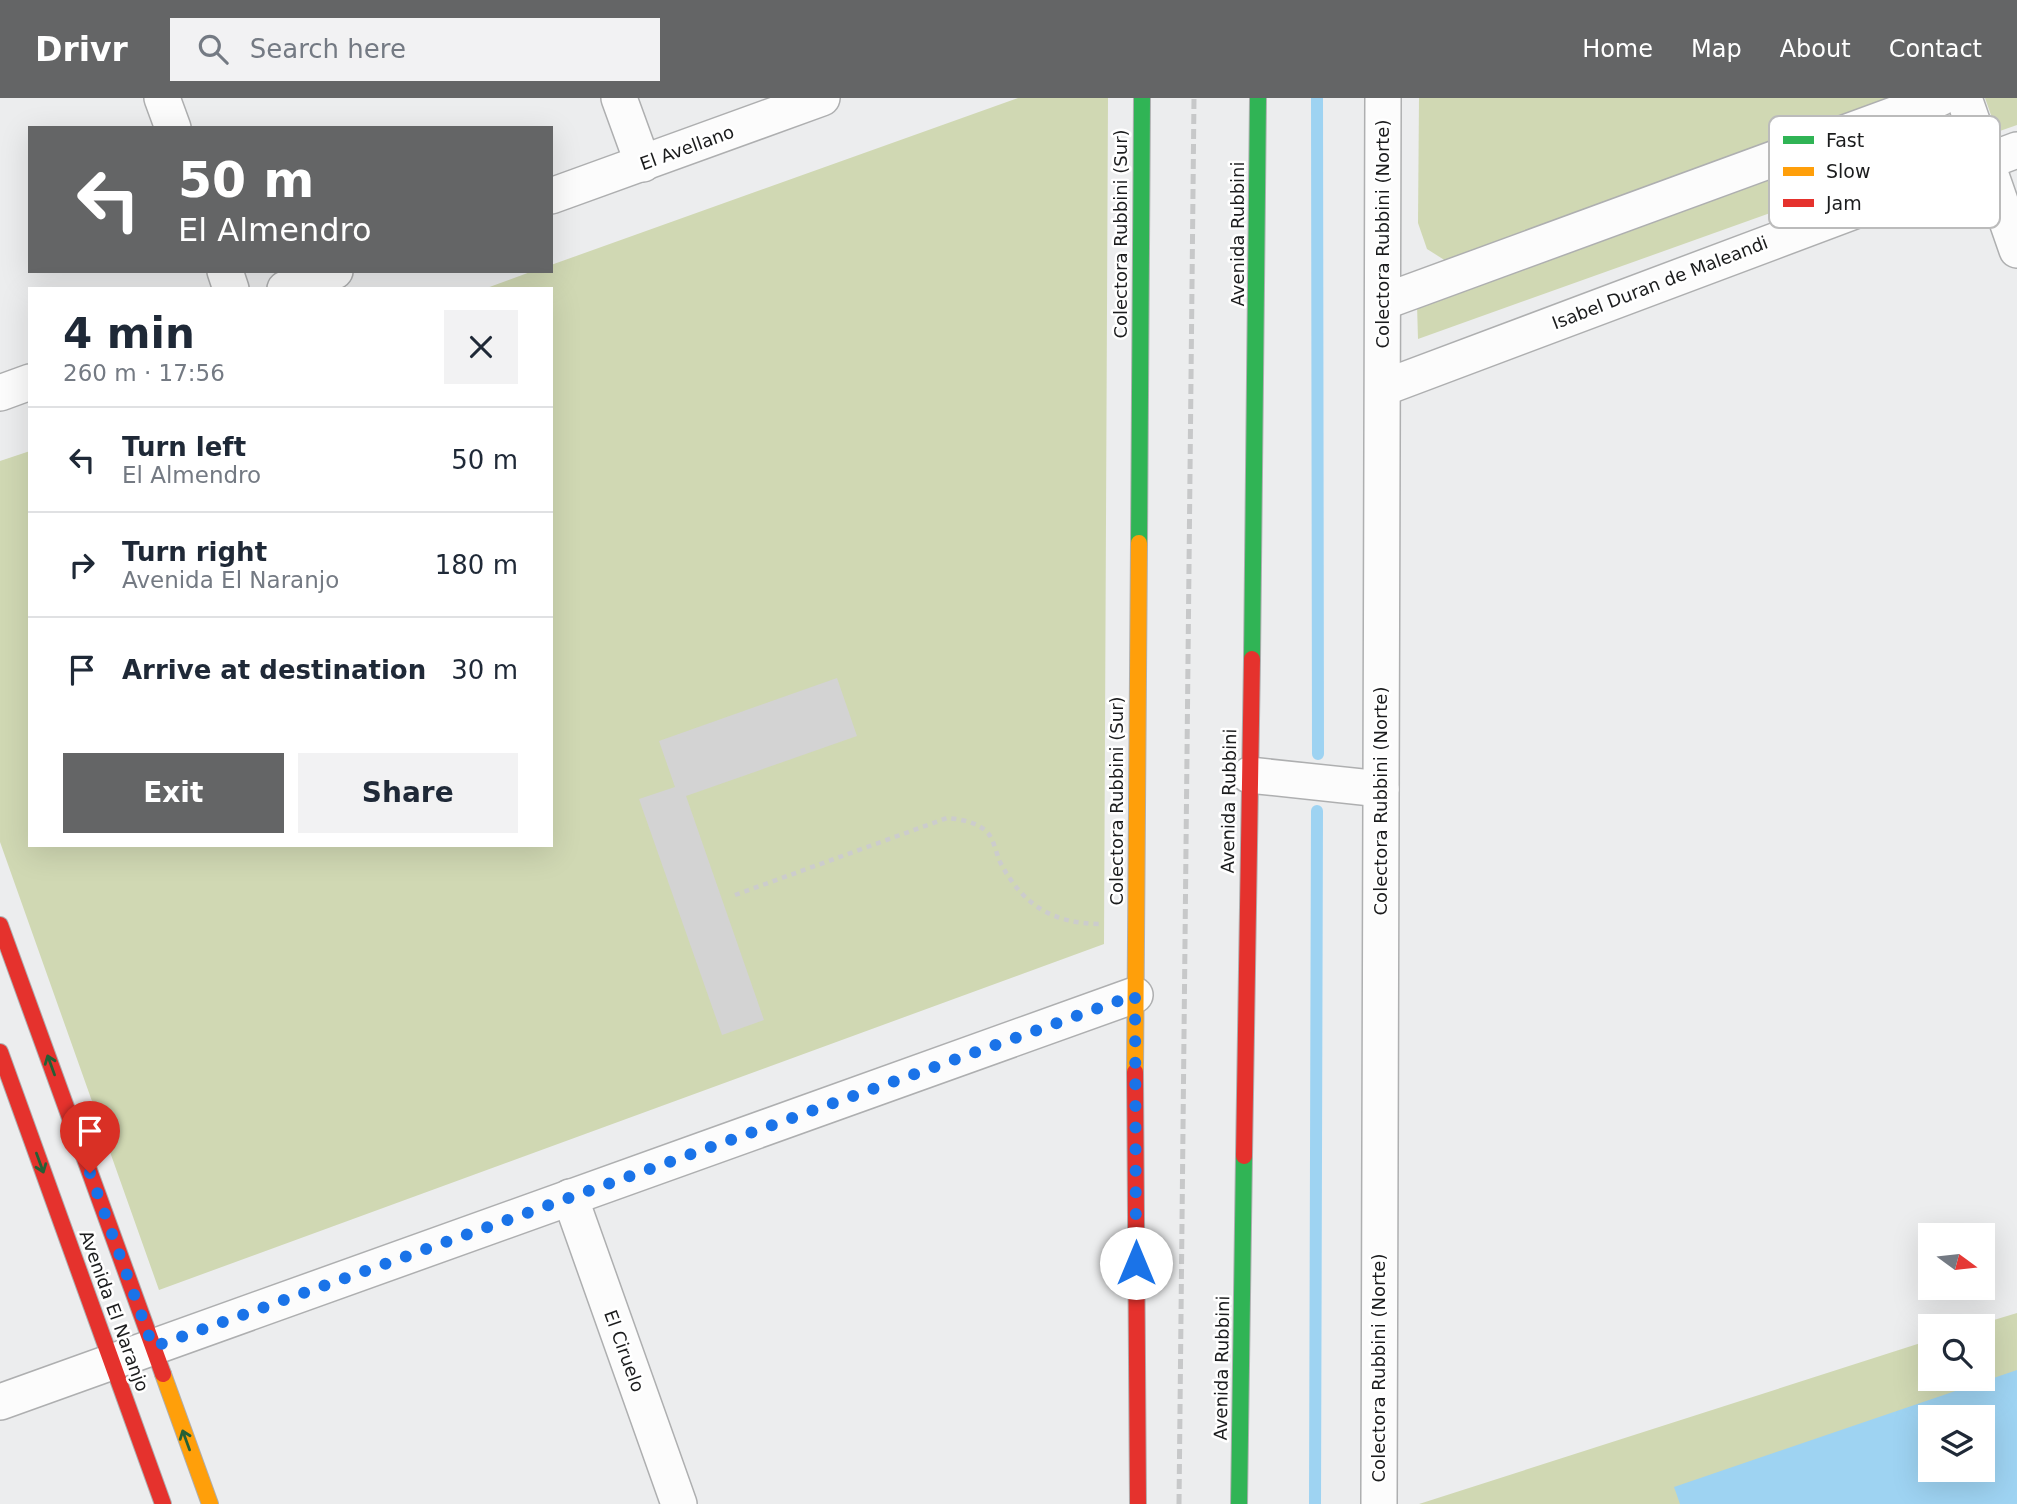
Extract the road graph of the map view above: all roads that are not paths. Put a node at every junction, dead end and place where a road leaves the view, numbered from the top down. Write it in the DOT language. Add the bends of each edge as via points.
graph roads {
  1 [pos="162,98"];
  2 [pos="619,98"];
  3 [pos="822,98"];
  4 [pos="1142,98"];
  5 [pos="1258,98"];
  6 [pos="1383,98"];
  7 [pos="1940,98"];
  8 [pos="1964,98"];
  9 [pos="1891,116"];
  10 [pos="1976,116"];
  11 [pos="172,126"];
  12 [pos="2001,155"];
  13 [pos="1769,161"];
  14 [pos="643,164"];
  15 [pos="553,195"];
  16 [pos="1807,228"];
  17 [pos="2017,250"];
  18 [pos="329,273"];
  19 [pos="291,287"];
  20 [pos="1383,302"];
  21 [pos="28,383"];
  22 [pos="1382,388"];
  23 [pos="0,393"];
  24 [pos="1249,775"];
  25 [pos="1381,789"];
  26 [pos="0,925"];
  27 [pos="1135,995"];
  28 [pos="0,1052"];
  29 [pos="570,1197"];
  30 [pos="153,1347"];
  31 [pos="111,1362"];
  32 [pos="0,1402"];
  33 [pos="163,1504"];
  34 [pos="210,1504"];
  35 [pos="679,1504"];
  36 [pos="1138,1504"];
  37 [pos="1239,1504"];
  38 [pos="1379,1504"];
  1 -- 11 [label="street"];
  2 -- 14 [label="street"];
  3 -- 14 [label="street, El Avellano"];
  4 -- 27 [label="street, Colectora Rubbini (Sur)"];
  5 -- 24 [label="street, Avenida Rubbini"];
  6 -- 20 [label="street, Colectora Rubbini (Norte)"];
  7 -- 9 [label="street"];
  8 -- 10 [label="street"];
  12 -- 17 [label="street"];
  13 -- 20 [label="street"];
  14 -- 15 [label="street, El Avellano"];
  16 -- 22 [label="street, Isabel Duran de Maleandi"];
  18 -- 19 [label="street"];
  20 -- 22 [label="street, Colectora Rubbini (Norte)"];
  21 -- 23 [label="street"];
  22 -- 25 [label="street, Colectora Rubbini (Norte)"];
  24 -- 25 [label="street"];
  24 -- 37 [label="street, Avenida Rubbini"];
  25 -- 38 [label="street, Colectora Rubbini (Norte)"];
  30 -- 26 [label="street, Avenida El Naranjo, one-way"];
  27 -- 29 [label="street"];
  27 -- 36 [label="street, Colectora Rubbini (Sur)"];
  28 -- 31 [label="street, Avenida El Naranjo, one-way"];
  29 -- 30 [label="street"];
  29 -- 35 [label="street, El Ciruelo"];
  30 -- 31 [label="street"];
  34 -- 30 [label="street, Avenida El Naranjo, one-way"];
  31 -- 32 [label="street"];
  31 -- 33 [label="street, Avenida El Naranjo"];
}
